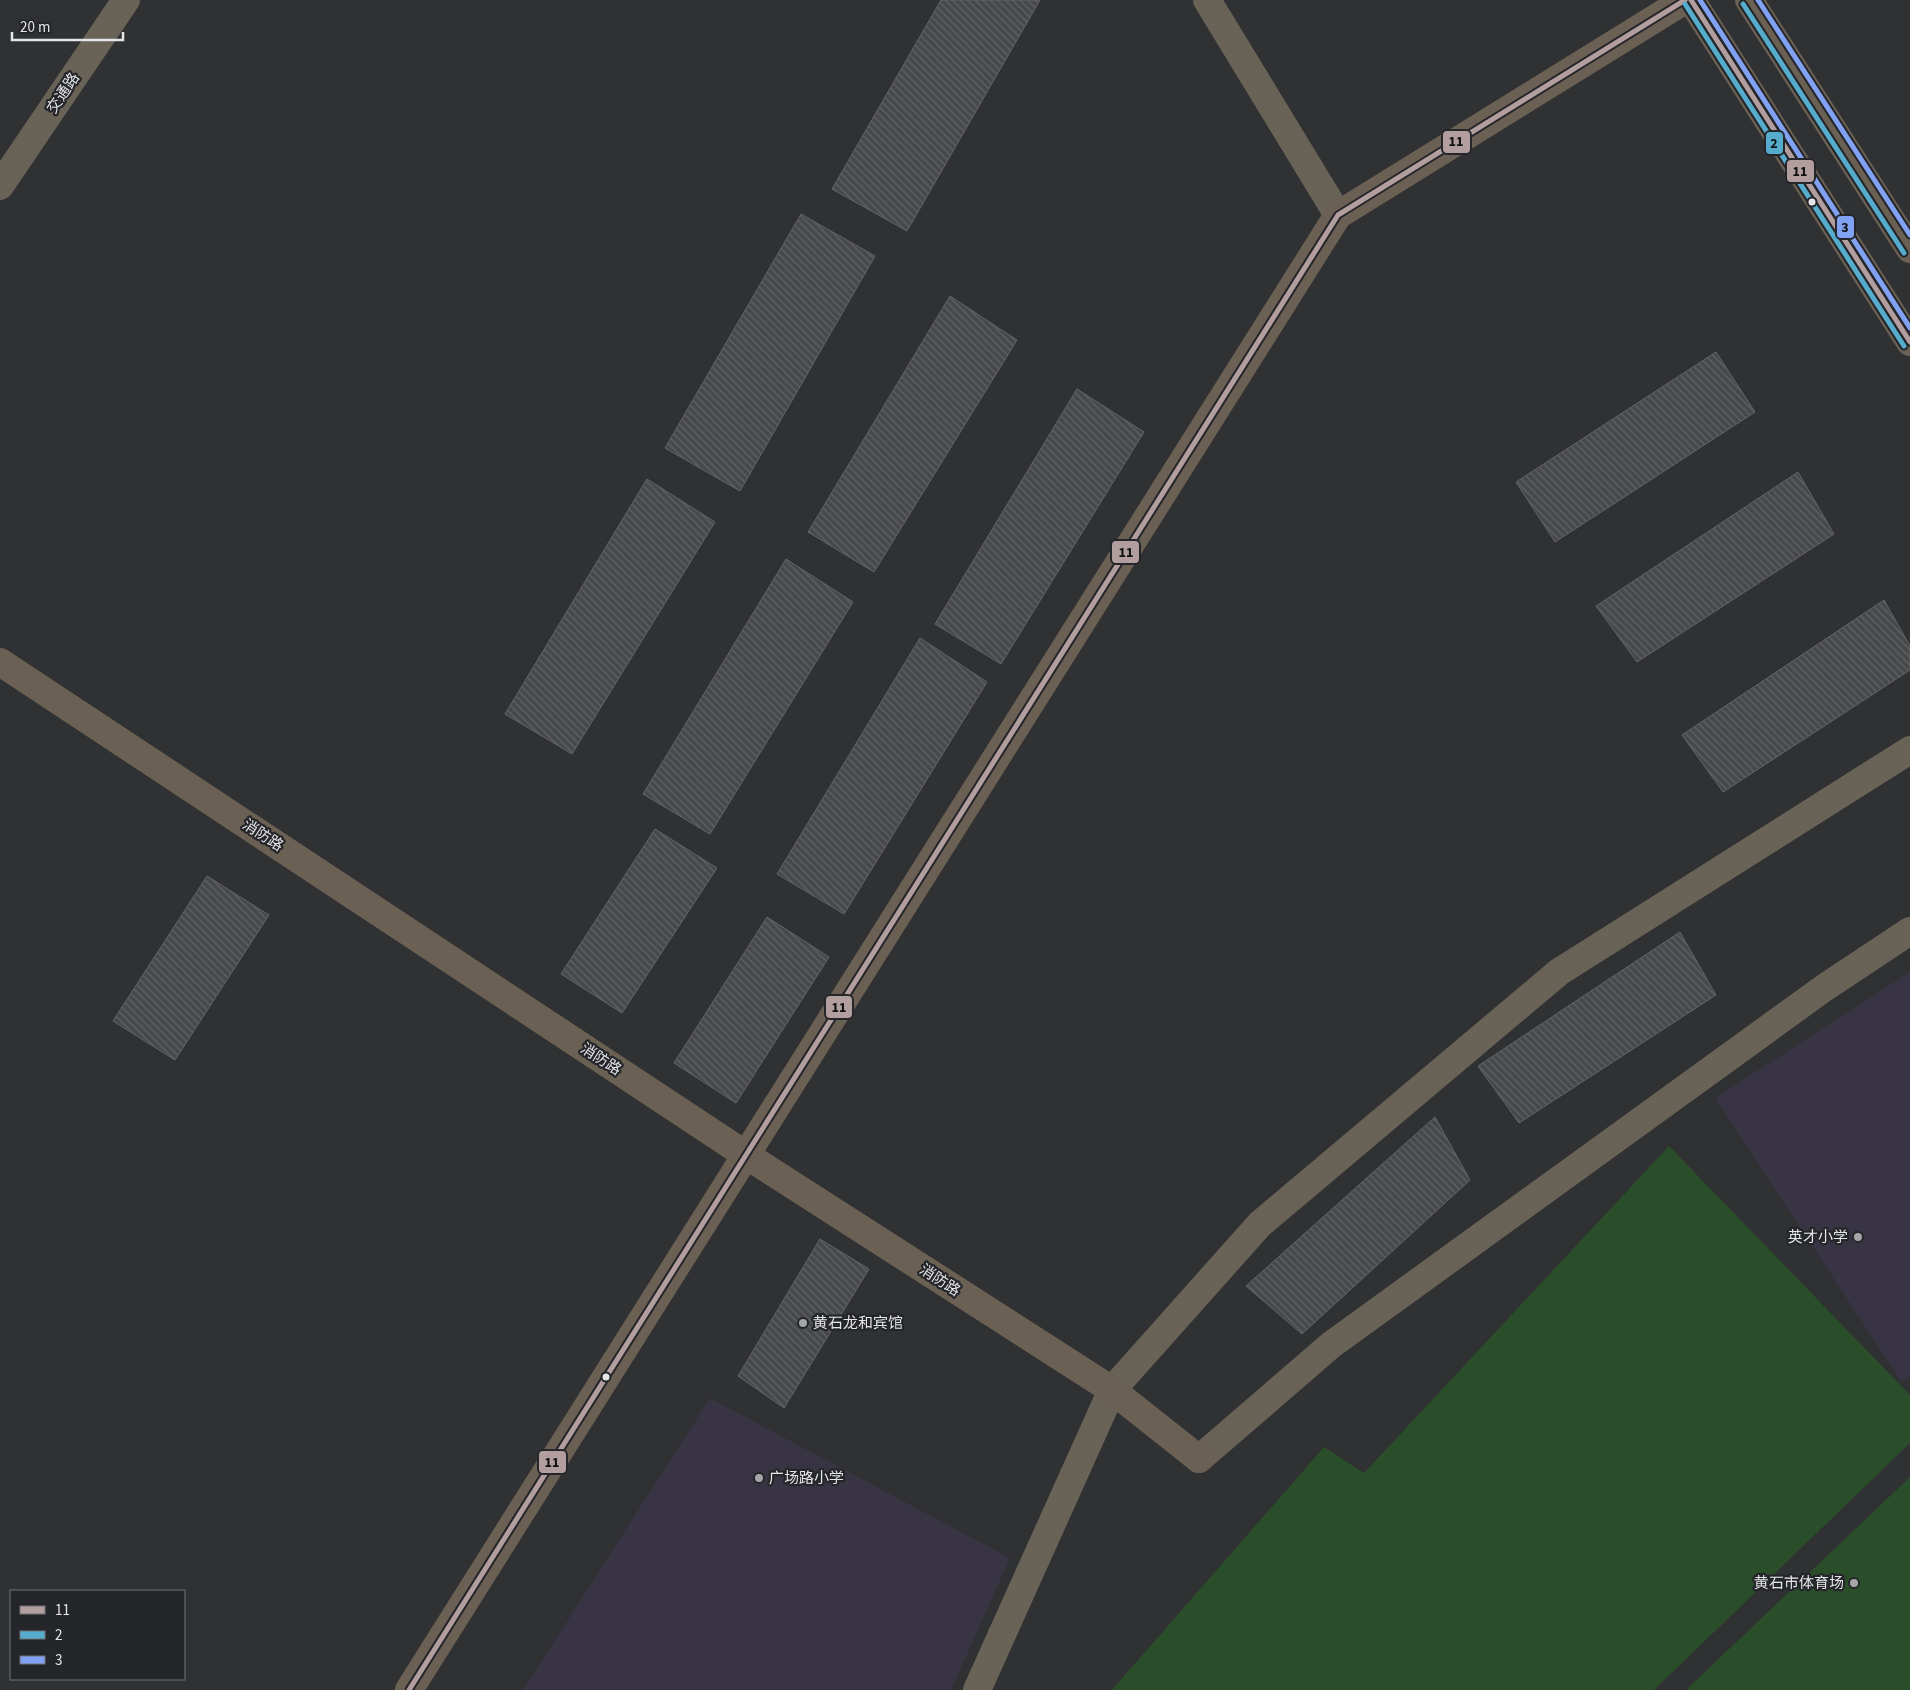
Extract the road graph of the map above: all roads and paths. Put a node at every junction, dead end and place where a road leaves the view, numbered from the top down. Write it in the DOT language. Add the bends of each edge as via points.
graph roads {
  1 [pos="126,0"];
  2 [pos="1207,0"];
  3 [pos="1685,0"];
  4 [pos="1691,0"];
  5 [pos="1749,0"];
  6 [pos="0,186"];
  7 [pos="1338,215"];
  8 [pos="1910,249"];
  9 [pos="1910,342"];
  10 [pos="0,662"];
  11 [pos="1910,750"];
  12 [pos="1910,931"];
  13 [pos="746,1155"];
  14 [pos="1112,1390"];
  15 [pos="409,1690"];
  16 [pos="977,1690"];
  1 -- 6 [label="street, 交通路"];
  2 -- 7 [label="street"];
  3 -- 7 [label="street"];
  4 -- 9 [label="street"];
  5 -- 8 [label="street"];
  7 -- 13 [label="street"];
  10 -- 13 [label="street, 消防路"];
  11 -- 14 [label="street" via="1559,972 1260,1224"];
  12 -- 14 [label="street, 消防路" via="1824,988 1331,1345 1199,1459"];
  13 -- 14 [label="street, 消防路"];
  13 -- 15 [label="street"];
  14 -- 16 [label="street"];
}
